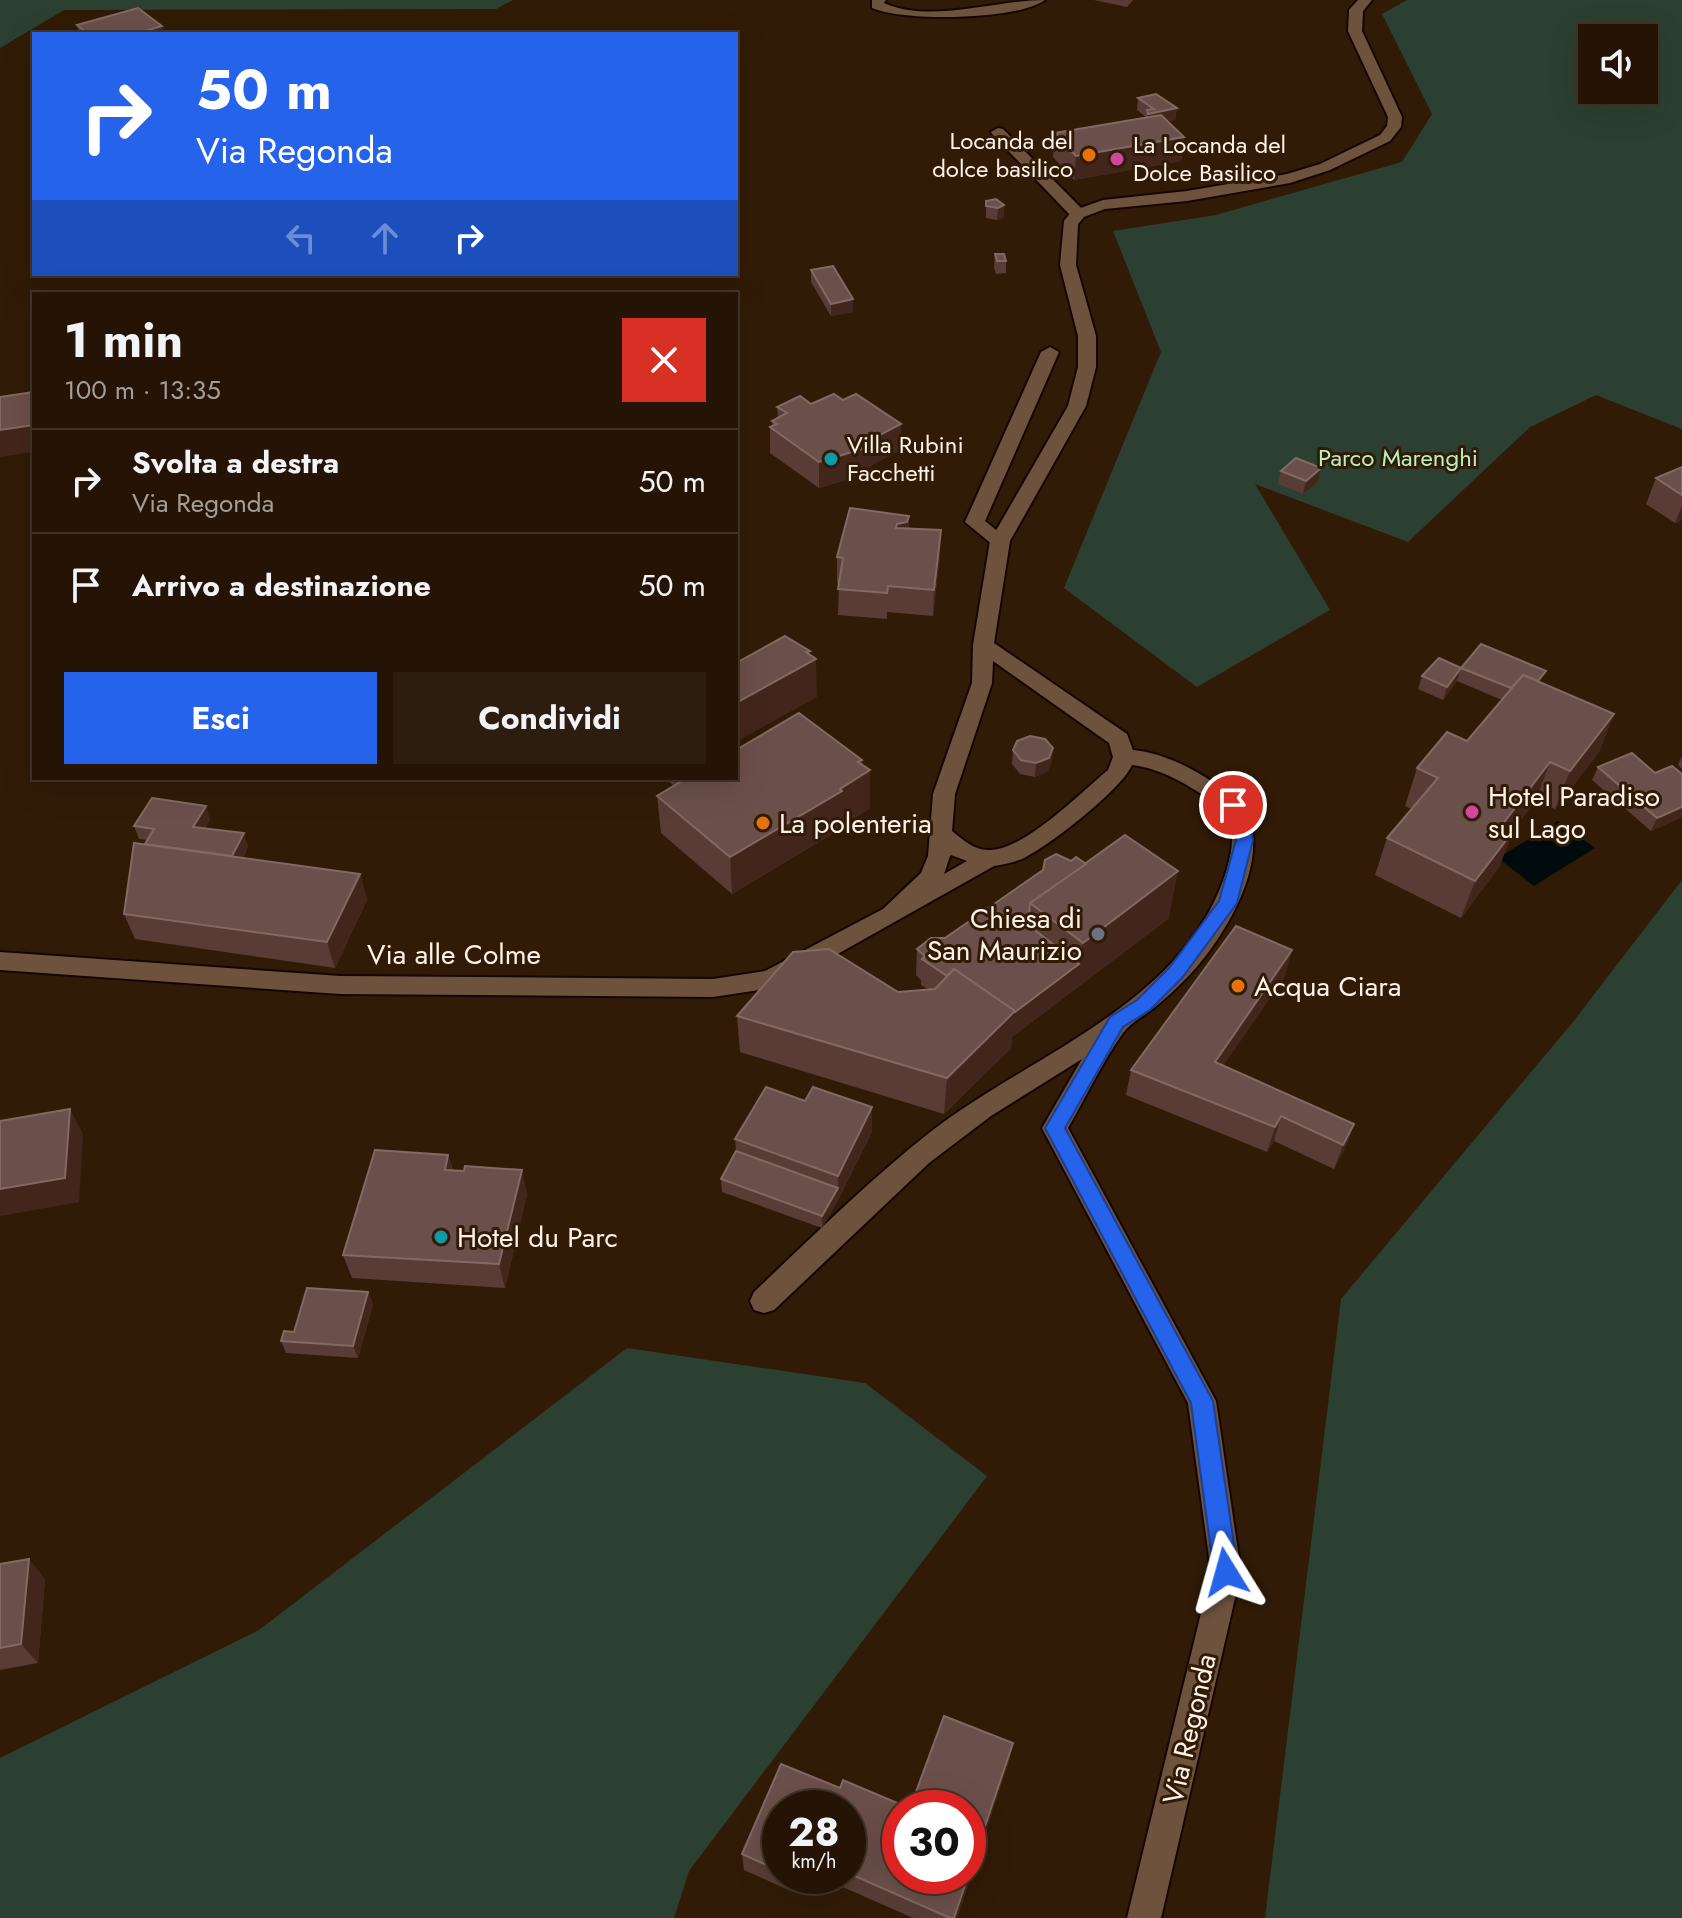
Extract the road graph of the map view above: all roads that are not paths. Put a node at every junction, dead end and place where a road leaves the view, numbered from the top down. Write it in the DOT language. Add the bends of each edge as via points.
graph roads {
  1 [pos="879,0"];
  2 [pos="1038,0"];
  3 [pos="1365,0"];
  4 [pos="998,132"];
  5 [pos="1078,214"];
  6 [pos="1050,352"];
  7 [pos="1000,541"];
  8 [pos="983,645"];
  9 [pos="1124,757"];
  10 [pos="939,832"];
  11 [pos="988,859"];
  12 [pos="891,915"];
  13 [pos="0,961"];
  14 [pos="1117,1022"];
  15 [pos="764,1301"];
  16 [pos="1144,1918"];
  1 -- 2 [label="street" via="883,9 924,13 987,10"];
  3 -- 5 [label="street" via="1356,10 1355,31 1395,117 1385,138 1290,178 1103,205"];
  4 -- 5 [label="street"];
  5 -- 7 [label="street" via="1070,224 1068,265 1087,336 1087,367 1077,406"];
  6 -- 7 [label="street" via="975,522"];
  7 -- 8 [label="street, Via alle Colme"];
  8 -- 9 [label="street" via="1119,739"];
  8 -- 10 [label="street, Via alle Colme" via="982,683 944,794"];
  9 -- 11 [label="street, Via alle Colme" via="1117,774 1049,831 1015,853"];
  9 -- 14 [label="street, Via Regonda" via="1146,759 1233,805 1245,840 1228,903 1216,922 1165,984"];
  10 -- 11 [label="street" via="960,850"];
  10 -- 12 [label="street, Via alle Colme" via="939,856 931,877"];
  11 -- 12 [label="street, Via alle Colme"];
  12 -- 13 [label="street, Via alle Colme" via="770,980 713,988 340,985"];
  14 -- 15 [label="street" via="944,1136 857,1210"];
  14 -- 16 [label="street, Via Regonda" via="1055,1128 1202,1401 1226,1572"];
}
